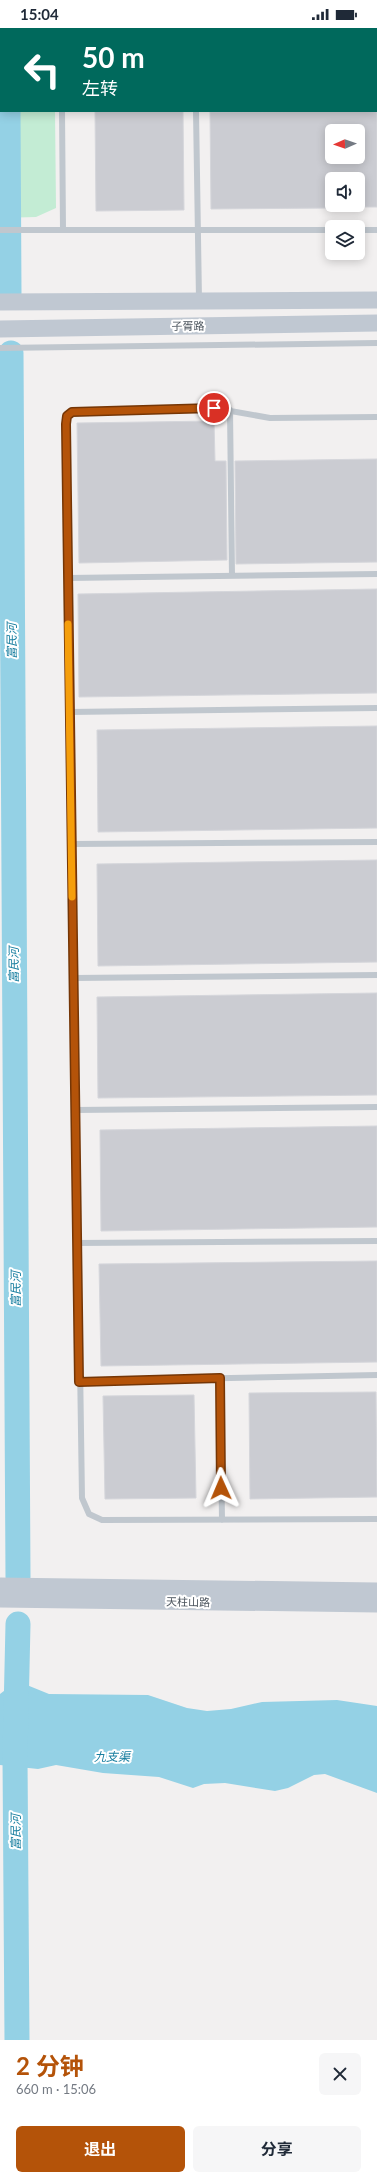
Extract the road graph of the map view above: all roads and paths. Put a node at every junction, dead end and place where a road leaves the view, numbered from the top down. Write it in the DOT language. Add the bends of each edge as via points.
graph roads {
  1 [pos="62,112"];
  2 [pos="196,112"];
  3 [pos="0,230"];
  4 [pos="62,230"];
  5 [pos="198,230"];
  6 [pos="325,230"];
  7 [pos="365,230"];
  8 [pos="377,230"];
  9 [pos="199,300"];
  10 [pos="377,300"];
  11 [pos="0,302"];
  12 [pos="377,323"];
  13 [pos="0,329"];
  14 [pos="377,343"];
  15 [pos="0,348"];
  16 [pos="230,410"];
  17 [pos="377,417"];
  18 [pos="377,574"];
  19 [pos="232,576"];
  20 [pos="68,578"];
  21 [pos="377,708"];
  22 [pos="70,712"];
  23 [pos="377,842"];
  24 [pos="72,844"];
  25 [pos="377,975"];
  26 [pos="74,978"];
  27 [pos="377,1107"];
  28 [pos="75,1110"];
  29 [pos="377,1241"];
  30 [pos="77,1243"];
  31 [pos="377,1375"];
  32 [pos="220,1378"];
  33 [pos="79,1382"];
  34 [pos="377,1519"];
  35 [pos="222,1520"];
  36 [pos="0,1586"];
  37 [pos="377,1591"];
  38 [pos="0,1599"];
  39 [pos="377,1604"];
  1 -- 4 [label="lane"];
  2 -- 5 [label="lane"];
  3 -- 4 [label="lane"];
  4 -- 5 [label="lane"];
  5 -- 6 [label="lane"];
  5 -- 9 [label="lane"];
  7 -- 8 [label="lane"];
  9 -- 10 [label="street"];
  9 -- 11 [label="street"];
  12 -- 13 [label="street, 子胥路"];
  14 -- 15 [label="lane"];
  16 -- 17 [label="lane" via="270,418"];
  16 -- 19 [label="lane"];
  16 -- 20 [label="lane" via="214,408 72,412 67,416"];
  18 -- 19 [label="lane"];
  19 -- 20 [label="lane"];
  20 -- 22 [label="lane"];
  21 -- 22 [label="lane"];
  22 -- 24 [label="lane"];
  23 -- 24 [label="lane"];
  24 -- 26 [label="lane"];
  25 -- 26 [label="lane"];
  26 -- 28 [label="lane"];
  27 -- 28 [label="lane"];
  28 -- 30 [label="lane"];
  29 -- 30 [label="lane"];
  30 -- 33 [label="lane"];
  31 -- 32 [label="lane"];
  32 -- 33 [label="lane"];
  32 -- 35 [label="lane"];
  33 -- 35 [label="lane" via="82,1498 89,1514 102,1520"];
  34 -- 35 [label="lane"];
  36 -- 37 [label="street, 天柱山路"];
  38 -- 39 [label="street, 天柱山路"];
}
